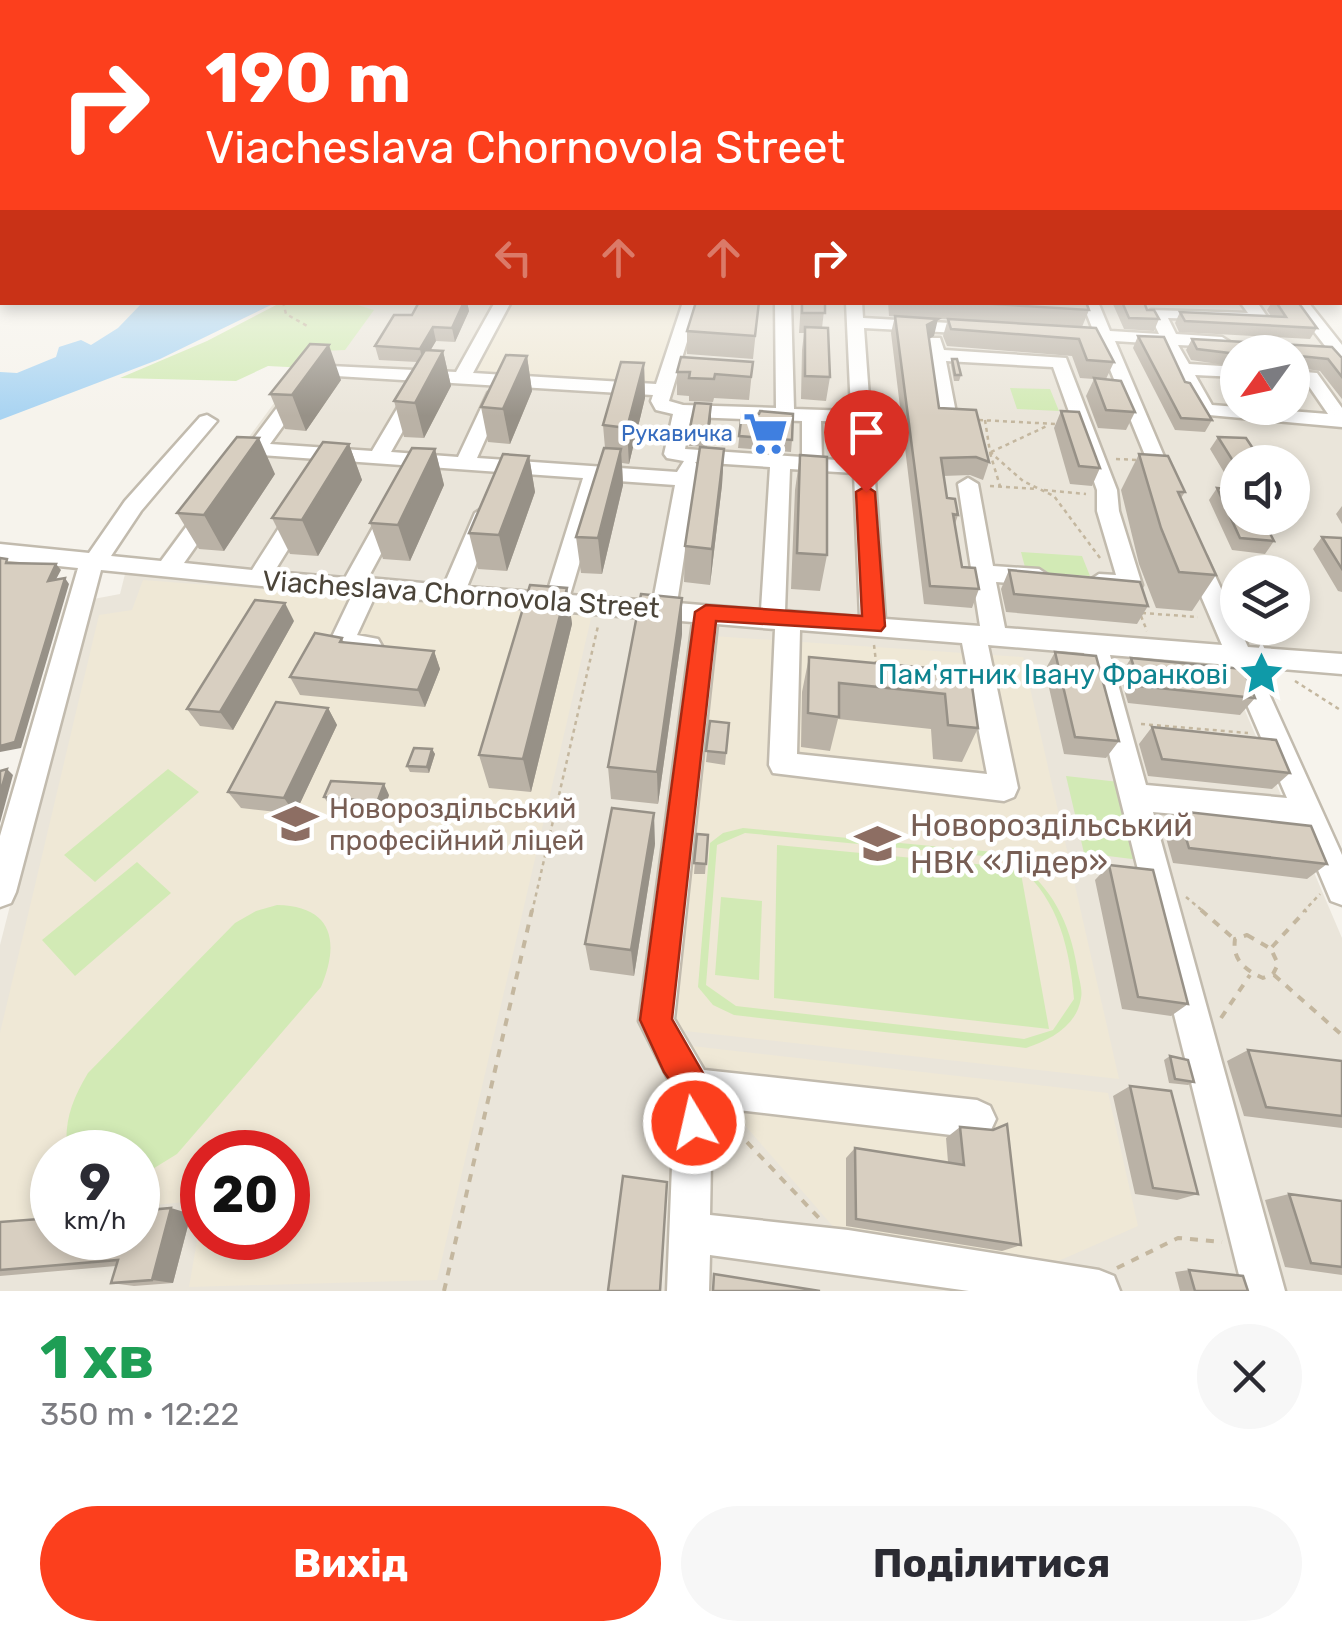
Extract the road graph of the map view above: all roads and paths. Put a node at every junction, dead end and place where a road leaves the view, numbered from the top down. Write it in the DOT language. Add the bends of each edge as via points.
graph roads {
  1 [pos="284,305"];
  2 [pos="501,305"];
  3 [pos="690,305"];
  4 [pos="784,305"];
  5 [pos="1091,305"];
  6 [pos="1250,305"];
  7 [pos="1300,305"];
  8 [pos="309,327"];
  9 [pos="931,327"];
  10 [pos="851,328"];
  11 [pos="996,330"];
  12 [pos="1066,334"];
  13 [pos="1106,335"];
  14 [pos="1168,339"];
  15 [pos="1220,342"];
  16 [pos="1332,351"];
  17 [pos="937,355"];
  18 [pos="1182,369"];
  19 [pos="1220,371"];
  20 [pos="426,374"];
  21 [pos="462,377"];
  22 [pos="1310,377"];
  23 [pos="503,379"];
  24 [pos="1098,388"];
  25 [pos="665,390"];
  26 [pos="1337,407"];
  27 [pos="683,411"];
  28 [pos="786,414"];
  29 [pos="811,415"];
  30 [pos="860,417"];
  31 [pos="948,418"];
  32 [pos="985,420"];
  33 [pos="207,421"];
  34 [pos="1053,424"];
  35 [pos="1082,426"];
  36 [pos="724,434"];
  37 [pos="875,444"];
  38 [pos="910,448"];
  39 [pos="256,450"];
  40 [pos="990,452"];
  41 [pos="690,455"];
  42 [pos="1094,457"];
  43 [pos="378,458"];
  44 [pos="780,462"];
  45 [pos="1156,462"];
  46 [pos="812,464"];
  47 [pos="464,466"];
  48 [pos="864,468"];
  49 [pos="504,469"];
  50 [pos="595,474"];
  51 [pos="412,476"];
  52 [pos="685,479"];
  53 [pos="968,484"];
  54 [pos="1000,486"];
  55 [pos="1040,490"];
  56 [pos="1108,496"];
  57 [pos="307,502"];
  58 [pos="1174,503"];
  59 [pos="1188,538"];
  60 [pos="0,552"];
  61 [pos="98,562"];
  62 [pos="168,570"];
  63 [pos="984,573"];
  64 [pos="258,580"];
  65 [pos="1130,584"];
  66 [pos="360,586"];
  67 [pos="453,592"];
  68 [pos="556,601"];
  69 [pos="664,609"];
  70 [pos="706,612"];
  71 [pos="601,614"];
  72 [pos="781,618"];
  73 [pos="1204,618"];
  74 [pos="874,630"];
  75 [pos="984,636"];
  76 [pos="1094,646"];
  77 [pos="394,649"];
  78 [pos="1154,650"];
  79 [pos="1236,656"];
  80 [pos="1342,664"];
  81 [pos="876,668"];
  82 [pos="1285,674"];
  83 [pos="1342,711"];
  84 [pos="1114,722"];
  85 [pos="1272,735"];
  86 [pos="1134,797"];
  87 [pos="1307,813"];
  88 [pos="1152,868"];
  89 [pos="1339,883"];
  90 [pos="0,892"];
  91 [pos="1234,938"];
  92 [pos="1271,948"];
  93 [pos="1251,974"];
  94 [pos="1273,974"];
  95 [pos="1342,1035"];
  96 [pos="1200,1050"];
  97 [pos="694,1087"];
  98 [pos="978,1118"];
  99 [pos="692,1233"];
  100 [pos="1252,1245"];
  101 [pos="848,1250"];
  102 [pos="1087,1289"];
  103 [pos="444,1291"];
  104 [pos="688,1291"];
  105 [pos="1264,1291"];
  1 -- 8 [label="path" via="286,314"];
  2 -- 21 [label="street"];
  3 -- 25 [label="street"];
  4 -- 28 [label="street" via="793,342"];
  5 -- 13 [label="street"];
  6 -- 14 [label="street" via="1260,318 1157,313"];
  7 -- 16 [label="street"];
  9 -- 10 [label="street"];
  9 -- 11 [label="street"];
  9 -- 17 [label="street"];
  10 -- 30 [label="street"];
  12 -- 13 [label="street"];
  13 -- 14 [label="street"];
  13 -- 24 [label="street"];
  14 -- 15 [label="street"];
  14 -- 18 [label="street"];
  17 -- 24 [label="street" via="1060,362"];
  17 -- 31 [label="street"];
  18 -- 19 [label="street"];
  18 -- 26 [label="street" via="1205,410 1342,421"];
  20 -- 21 [label="street"];
  20 -- 39 [label="street" via="316,369"];
  20 -- 43 [label="street"];
  21 -- 23 [label="street"];
  22 -- 26 [label="street"];
  23 -- 25 [label="street"];
  23 -- 47 [label="street"];
  24 -- 35 [label="street"];
  24 -- 45 [label="street"];
  25 -- 27 [label="street" via="661,405"];
  27 -- 36 [label="street"];
  27 -- 41 [label="street" via="674,454"];
  28 -- 29 [label="street"];
  28 -- 36 [label="street"];
  29 -- 30 [label="street"];
  29 -- 46 [label="street"];
  30 -- 48 [label="street"];
  31 -- 32 [label="path"];
  32 -- 34 [label="path"];
  32 -- 40 [label="path"];
  33 -- 61 [label="street" via="132,506"];
  34 -- 35 [label="path"];
  34 -- 40 [label="path"];
  35 -- 42 [label="street"];
  36 -- 41 [label="street"];
  36 -- 44 [label="street"];
  37 -- 38 [label="path"];
  39 -- 43 [label="street" via="332,463"];
  39 -- 62 [label="street"];
  40 -- 54 [label="path"];
  40 -- 55 [label="path"];
  41 -- 52 [label="street"];
  42 -- 45 [label="path"];
  42 -- 56 [label="street"];
  43 -- 51 [label="street"];
  44 -- 46 [label="street"];
  44 -- 72 [label="street"];
  45 -- 58 [label="street"];
  46 -- 48 [label="street"];
  47 -- 49 [label="street"];
  47 -- 51 [label="street"];
  48 -- 74 [label="street"];
  49 -- 50 [label="street"];
  49 -- 67 [label="street"];
  50 -- 52 [label="street"];
  50 -- 68 [label="street"];
  51 -- 66 [label="street"];
  52 -- 69 [label="street"];
  53 -- 54 [label="path"];
  53 -- 63 [label="street"];
  54 -- 55 [label="path"];
  55 -- 56 [label="path"];
  55 -- 65 [label="path" via="1066,508 1098,556"];
  56 -- 65 [label="street"];
  57 -- 64 [label="street"];
  59 -- 79 [label="street"];
  60 -- 61 [label="street, Viacheslava Chornovola Street"];
  61 -- 62 [label="street, Viacheslava Chornovola Street"];
  61 -- 90 [label="street" via="86,576"];
  62 -- 64 [label="street, Viacheslava Chornovola Street"];
  63 -- 65 [label="street"];
  63 -- 75 [label="street"];
  64 -- 66 [label="street, Viacheslava Chornovola Street"];
  66 -- 67 [label="street, Viacheslava Chornovola Street"];
  66 -- 77 [label="street" via="341,642"];
  67 -- 68 [label="street, Viacheslava Chornovola Street"];
  68 -- 69 [label="street, Viacheslava Chornovola Street"];
  69 -- 70 [label="street, Viacheslava Chornovola Street"];
  70 -- 72 [label="street, Viacheslava Chornovola Street"];
  70 -- 97 [label="street" via="656,1020"];
  71 -- 103 [label="path"];
  72 -- 74 [label="street, Viacheslava Chornovola Street"];
  72 -- 75 [label="street" via="784,766 1004,788"];
  73 -- 78 [label="path" via="1140,612"];
  74 -- 75 [label="street, Viacheslava Chornovola Street"];
  74 -- 81 [label="path"];
  75 -- 76 [label="street, Viacheslava Chornovola Street"];
  76 -- 78 [label="street, Viacheslava Chornovola Street"];
  76 -- 84 [label="street"];
  78 -- 79 [label="street, Viacheslava Chornovola Street"];
  79 -- 80 [label="street, Viacheslava Chornovola Street"];
  79 -- 85 [label="street"];
  82 -- 83 [label="path"];
  84 -- 85 [label="path"];
  84 -- 86 [label="street"];
  85 -- 87 [label="street"];
  86 -- 87 [label="street"];
  86 -- 88 [label="street"];
  87 -- 89 [label="street"];
  88 -- 91 [label="path"];
  88 -- 96 [label="street"];
  89 -- 92 [label="path"];
  91 -- 92 [label="path" via="1247,935"];
  91 -- 93 [label="path" via="1232,951"];
  92 -- 94 [label="path" via="1278,964"];
  93 -- 94 [label="path"];
  93 -- 96 [label="path"];
  94 -- 95 [label="path"];
  96 -- 100 [label="street"];
  97 -- 98 [label="street"];
  97 -- 99 [label="street"];
  97 -- 101 [label="path"];
  99 -- 101 [label="street"];
  99 -- 104 [label="street"];
  100 -- 102 [label="path" via="1178,1238"];
  100 -- 105 [label="street"];
  101 -- 102 [label="street"];
}
